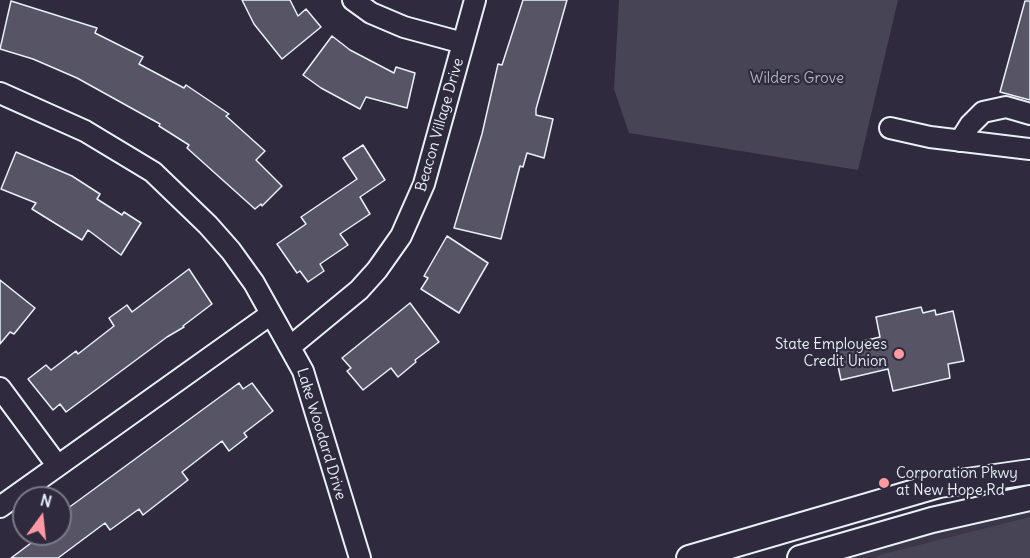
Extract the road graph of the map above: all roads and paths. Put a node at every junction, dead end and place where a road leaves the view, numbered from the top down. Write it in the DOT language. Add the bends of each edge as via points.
graph roads {
  1 [pos="353,0"];
  2 [pos="476,0"];
  3 [pos="463,43"];
  4 [pos="0,93"];
  5 [pos="1030,114"];
  6 [pos="890,128"];
  7 [pos="960,141"];
  8 [pos="1030,149"];
  9 [pos="271,314"];
  10 [pos="291,346"];
  11 [pos="0,388"];
  12 [pos="1030,461"];
  13 [pos="57,465"];
  14 [pos="1030,472"];
  15 [pos="939,485"];
  16 [pos="1030,498"];
  17 [pos="0,507"];
  18 [pos="360,558"];
  19 [pos="689,558"];
  20 [pos="800,558"];
  1 -- 3 [label="street" via="370,13 404,27"];
  2 -- 3 [label="street, Beacon Village Drive"];
  3 -- 10 [label="street, Beacon Village Drive" via="424,184 400,236 359,290"];
  4 -- 9 [label="street, Lake Woodard Drive" via="85,131 153,172 216,233 254,283"];
  5 -- 7 [label="street" via="1006,107 983,112"];
  6 -- 7 [label="street"];
  7 -- 8 [label="street"];
  9 -- 10 [label="street, Lake Woodard Drive"];
  9 -- 13 [label="street"];
  10 -- 18 [label="street, Lake Woodard Drive" via="303,371"];
  11 -- 13 [label="street"];
  12 -- 15 [label="main road"];
  13 -- 17 [label="street"];
  14 -- 15 [label="main road"];
  15 -- 19 [label="main road"];
  16 -- 20 [label="main road" via="932,520"];
}
